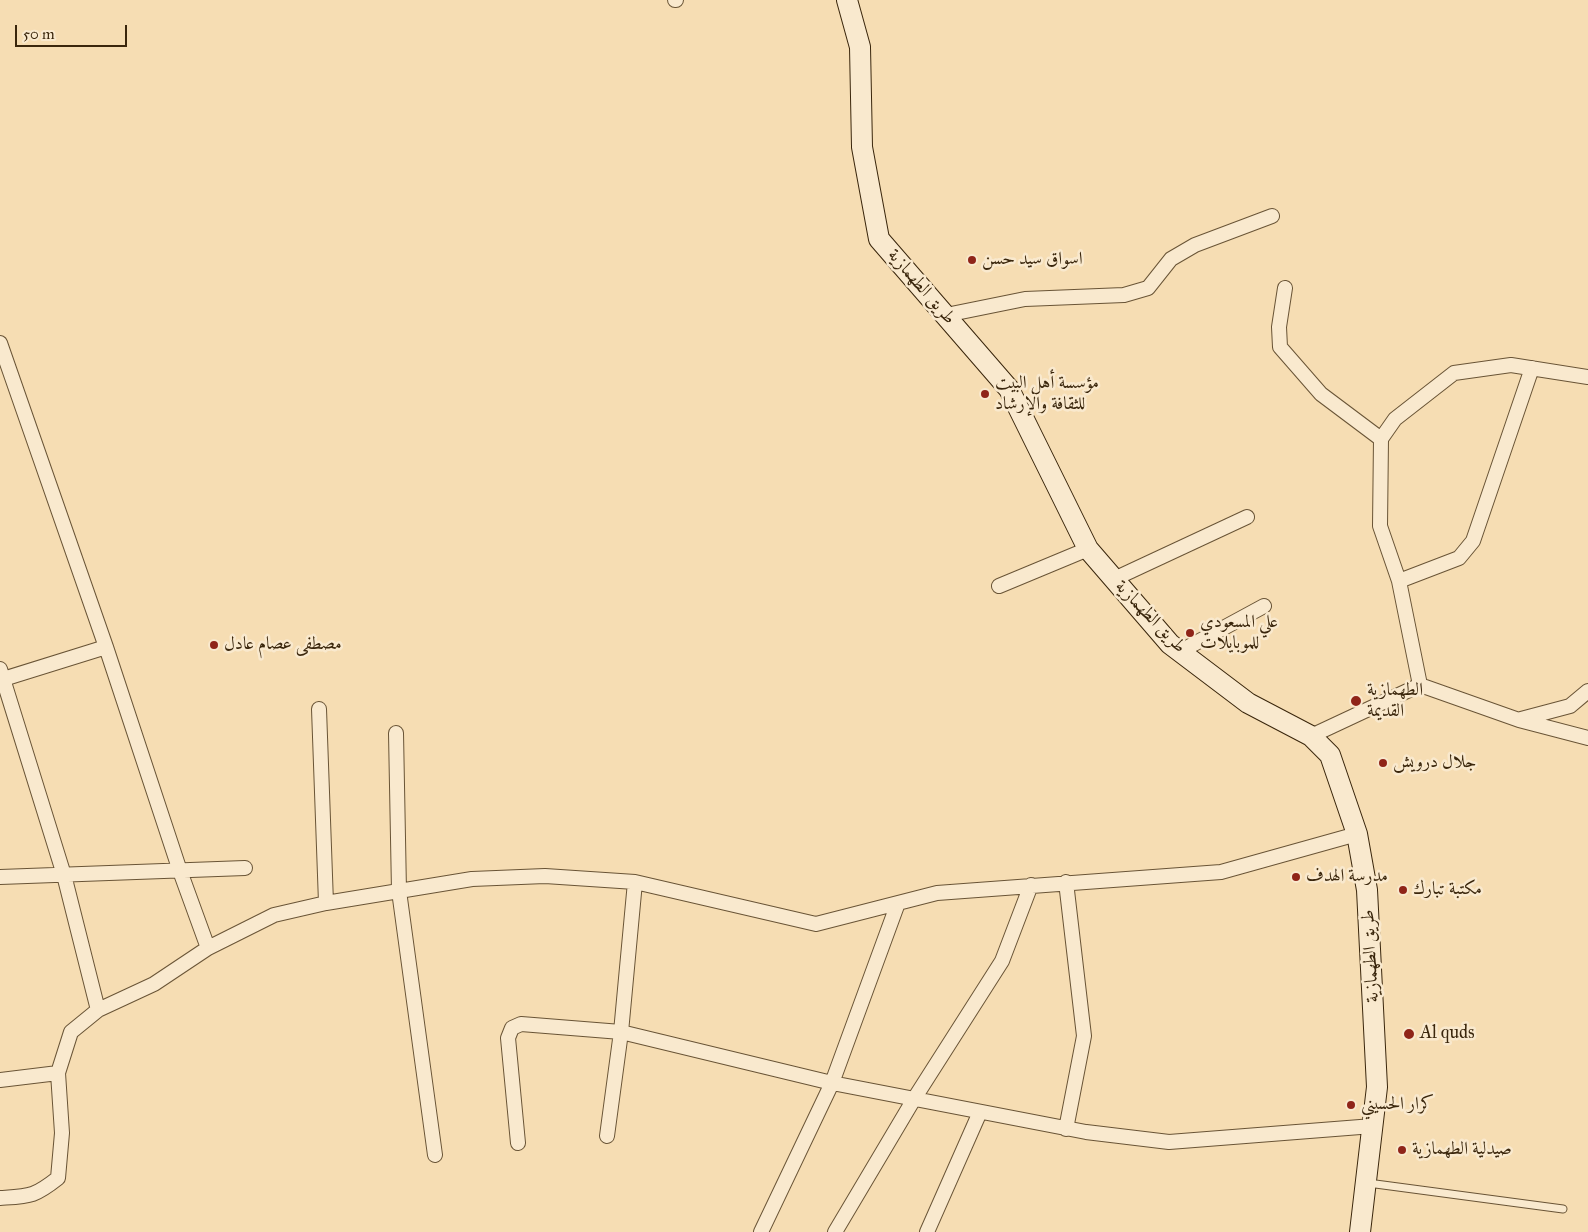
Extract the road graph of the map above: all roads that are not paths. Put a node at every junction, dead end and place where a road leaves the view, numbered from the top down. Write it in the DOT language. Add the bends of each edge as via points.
graph roads {
  1 [pos="846,0"];
  2 [pos="1272,216"];
  3 [pos="1285,288"];
  4 [pos="946,315"];
  5 [pos="0,343"];
  6 [pos="1532,368"];
  7 [pos="1588,377"];
  8 [pos="1381,439"];
  9 [pos="1247,517"];
  10 [pos="1088,549"];
  11 [pos="1114,579"];
  12 [pos="1399,581"];
  13 [pos="999,586"];
  14 [pos="1264,606"];
  15 [pos="106,647"];
  16 [pos="1181,652"];
  17 [pos="1,676"];
  18 [pos="1420,685"];
  19 [pos="1588,691"];
  20 [pos="319,709"];
  21 [pos="1519,720"];
  22 [pos="396,733"];
  23 [pos="1310,736"];
  24 [pos="1588,738"];
  25 [pos="1357,834"];
  26 [pos="245,868"];
  27 [pos="180,871"];
  28 [pos="64,875"];
  29 [pos="0,877"];
  30 [pos="635,882"];
  31 [pos="1066,882"];
  32 [pos="1031,885"];
  33 [pos="399,891"];
  34 [pos="326,902"];
  35 [pos="898,903"];
  36 [pos="208,948"];
  37 [pos="98,1010"];
  38 [pos="621,1032"];
  39 [pos="58,1073"];
  40 [pos="0,1080"];
  41 [pos="832,1083"];
  42 [pos="914,1099"];
  43 [pos="980,1112"];
  44 [pos="1373,1126"];
  45 [pos="1066,1129"];
  46 [pos="607,1136"];
  47 [pos="518,1143"];
  48 [pos="436,1155"];
  49 [pos="1366,1183"];
  50 [pos="0,1198"];
  51 [pos="1563,1209"];
  52 [pos="761,1232"];
  53 [pos="835,1232"];
  54 [pos="927,1232"];
  55 [pos="1360,1232"];
  1 -- 4 [label="main road, طريق الطهمازية" via="860,47 862,147 879,239"];
  2 -- 4 [label="street" via="1195,245 1171,259 1148,288 1124,295 1025,299"];
  3 -- 8 [label="street" via="1279,327 1280,347 1321,394"];
  4 -- 10 [label="main road, طريق الطهمازية" via="1009,389"];
  5 -- 15 [label="street"];
  6 -- 7 [label="street"];
  6 -- 8 [label="street" via="1511,365 1454,374 1395,419"];
  6 -- 12 [label="street" via="1473,541 1459,558"];
  8 -- 12 [label="street" via="1380,526"];
  9 -- 11 [label="street"];
  10 -- 11 [label="main road, طريق الطهمازية"];
  10 -- 13 [label="street"];
  11 -- 16 [label="main road, طريق الطهمازية" via="1170,644"];
  12 -- 18 [label="street"];
  14 -- 16 [label="street"];
  15 -- 17 [label="street"];
  15 -- 27 [label="street"];
  16 -- 23 [label="main road, طريق الطهمازية" via="1248,702"];
  17 -- 28 [label="street"];
  18 -- 21 [label="street"];
  18 -- 23 [label="street"];
  19 -- 21 [label="street" via="1570,706"];
  20 -- 34 [label="street"];
  21 -- 24 [label="street"];
  22 -- 33 [label="street"];
  23 -- 25 [label="main road, طريق الطهمازية" via="1330,755"];
  25 -- 31 [label="street" via="1221,872"];
  25 -- 44 [label="main road, طريق الطهمازية" via="1368,890 1377,1086"];
  26 -- 27 [label="street"];
  27 -- 28 [label="street"];
  27 -- 36 [label="street"];
  28 -- 29 [label="street"];
  28 -- 37 [label="street"];
  30 -- 33 [label="street" via="545,876 472,879"];
  30 -- 35 [label="street" via="816,924"];
  30 -- 38 [label="street"];
  31 -- 32 [label="street"];
  31 -- 45 [label="street" via="1084,1036"];
  32 -- 35 [label="street" via="937,893"];
  32 -- 42 [label="street" via="1002,961"];
  33 -- 34 [label="street"];
  33 -- 48 [label="street"];
  34 -- 36 [label="street" via="274,915"];
  35 -- 41 [label="street"];
  36 -- 37 [label="street" via="154,984"];
  37 -- 39 [label="street" via="71,1032"];
  38 -- 41 [label="street"];
  38 -- 46 [label="street"];
  38 -- 47 [label="street" via="521,1024 512,1028 508,1038"];
  39 -- 40 [label="street"];
  39 -- 50 [label="street" via="62,1133 58,1178 39,1193"];
  41 -- 42 [label="street"];
  41 -- 52 [label="street"];
  42 -- 43 [label="street"];
  42 -- 53 [label="street"];
  43 -- 45 [label="street"];
  43 -- 54 [label="street"];
  44 -- 45 [label="street" via="1169,1142"];
  44 -- 49 [label="main road, طريق الطهمازية"];
  49 -- 51 [label="lane"];
  49 -- 55 [label="main road, طريق الطهمازية"];
}
